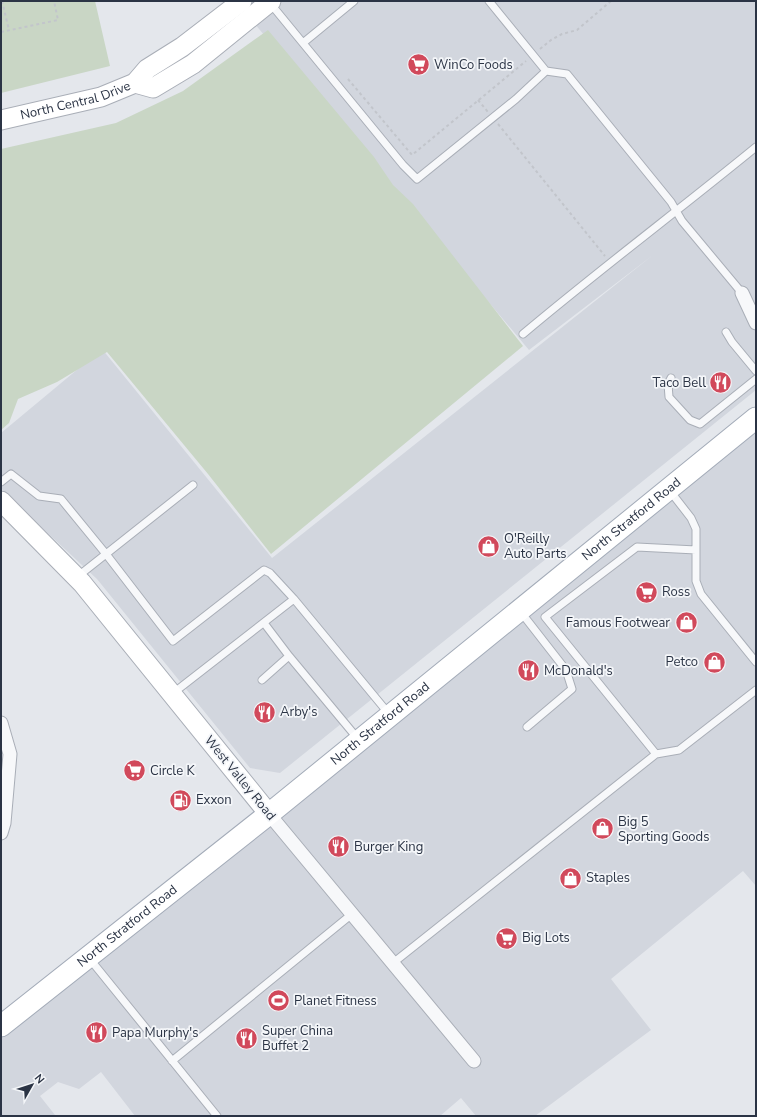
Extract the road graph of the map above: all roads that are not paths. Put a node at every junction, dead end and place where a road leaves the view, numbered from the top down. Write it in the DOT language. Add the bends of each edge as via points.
graph roads {
  1 [pos="242,1"];
  2 [pos="270,1"];
  3 [pos="354,1"];
  4 [pos="489,1"];
  5 [pos="303,43"];
  6 [pos="546,72"];
  7 [pos="135,83"];
  8 [pos="1,120"];
  9 [pos="756,147"];
  10 [pos="676,212"];
  11 [pos="742,293"];
  12 [pos="756,323"];
  13 [pos="726,332"];
  14 [pos="523,334"];
  15 [pos="756,371"];
  16 [pos="671,378"];
  17 [pos="756,379"];
  18 [pos="756,418"];
  19 [pos="1,482"];
  20 [pos="193,486"];
  21 [pos="668,489"];
  22 [pos="1,501"];
  23 [pos="696,550"];
  24 [pos="106,554"];
  25 [pos="77,577"];
  26 [pos="294,599"];
  27 [pos="519,611"];
  28 [pos="264,623"];
  29 [pos="289,656"];
  30 [pos="756,662"];
  31 [pos="262,680"];
  32 [pos="756,690"];
  33 [pos="171,694"];
  34 [pos="390,715"];
  35 [pos="1,723"];
  36 [pos="527,727"];
  37 [pos="359,740"];
  38 [pos="656,754"];
  39 [pos="269,814"];
  40 [pos="1,833"];
  41 [pos="352,914"];
  42 [pos="87,957"];
  43 [pos="393,964"];
  44 [pos="1,1026"];
  45 [pos="172,1061"];
  46 [pos="474,1061"];
  47 [pos="217,1116"];
  1 -- 7 [label="main road, North Central Drive" via="182,47 147,69"];
  2 -- 5 [label="lane"];
  2 -- 7 [label="main road" via="193,64 153,88"];
  3 -- 5 [label="lane"];
  4 -- 6 [label="lane"];
  5 -- 6 [label="lane" via="417,179"];
  6 -- 10 [label="lane" via="567,74 671,202"];
  7 -- 8 [label="main road, North Central Drive" via="101,96"];
  9 -- 10 [label="lane"];
  10 -- 11 [label="lane"];
  10 -- 14 [label="lane"];
  11 -- 12 [label="street"];
  13 -- 15 [label="lane"];
  16 -- 17 [label="lane" via="668,384 669,397 690,420 700,424"];
  18 -- 21 [label="main road, North Stratford Road"];
  19 -- 24 [label="lane" via="11,474 39,496 61,499"];
  20 -- 24 [label="lane"];
  21 -- 23 [label="lane" via="691,518 696,529"];
  21 -- 27 [label="main road, North Stratford Road"];
  22 -- 25 [label="main road, West Valley Road"];
  23 -- 30 [label="lane" via="696,581 701,594"];
  23 -- 38 [label="lane" via="637,547 545,617"];
  24 -- 25 [label="lane"];
  24 -- 26 [label="lane" via="173,641 264,570 270,573"];
  25 -- 33 [label="main road, West Valley Road"];
  26 -- 28 [label="lane"];
  26 -- 34 [label="lane"];
  27 -- 34 [label="main road, North Stratford Road"];
  27 -- 36 [label="lane" via="566,670 572,689"];
  28 -- 29 [label="lane"];
  28 -- 33 [label="lane"];
  29 -- 31 [label="lane"];
  29 -- 37 [label="lane"];
  32 -- 38 [label="lane" via="679,750"];
  33 -- 39 [label="main road, West Valley Road"];
  34 -- 37 [label="main road, North Stratford Road"];
  35 -- 40 [label="street" via="10,754"];
  37 -- 39 [label="main road, North Stratford Road"];
  38 -- 43 [label="lane"];
  39 -- 41 [label="street, West Valley Road"];
  39 -- 42 [label="main road, North Stratford Road"];
  41 -- 43 [label="street, West Valley Road"];
  41 -- 45 [label="lane"];
  42 -- 44 [label="main road, North Stratford Road"];
  42 -- 45 [label="lane"];
  43 -- 46 [label="street, West Valley Road"];
  45 -- 47 [label="lane"];
}
